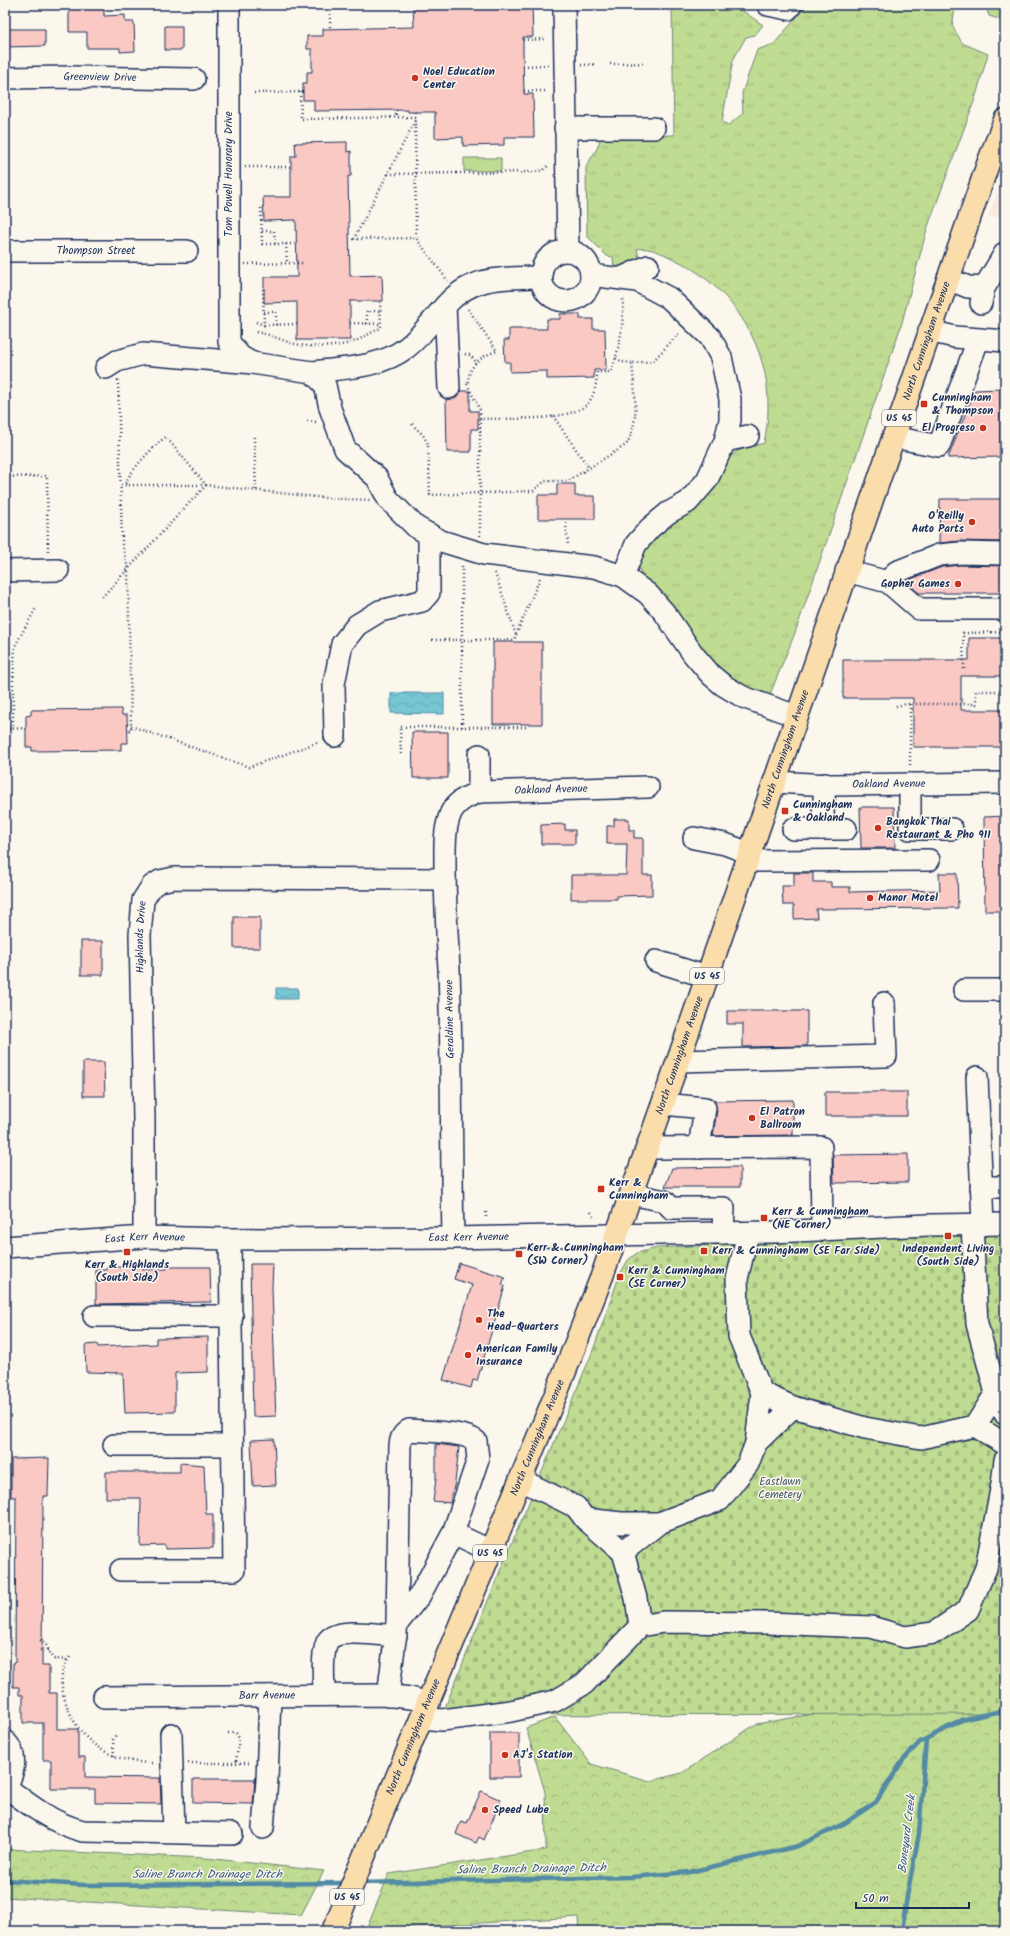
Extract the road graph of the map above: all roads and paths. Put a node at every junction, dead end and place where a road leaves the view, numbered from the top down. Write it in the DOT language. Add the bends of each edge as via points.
graph roads {
  1 [pos="229,5"];
  2 [pos="564,5"];
  3 [pos="768,5"];
  4 [pos="791,5"];
  5 [pos="330,10"];
  6 [pos="330,28"];
  7 [pos="545,39"];
  8 [pos="523,40"];
  9 [pos="646,63"];
  10 [pos="596,64"];
  11 [pos="610,64"];
  12 [pos="549,65"];
  13 [pos="584,65"];
  14 [pos="523,66"];
  15 [pos="5,78"];
  16 [pos="194,79"];
  17 [pos="524,91"];
  18 [pos="546,91"];
  19 [pos="254,93"];
  20 [pos="396,110"];
  21 [pos="415,112"];
  22 [pos="396,117"];
  23 [pos="415,118"];
  24 [pos="1005,120"];
  25 [pos="565,128"];
  26 [pos="654,128"];
  27 [pos="552,159"];
  28 [pos="229,167"];
  29 [pos="291,167"];
  30 [pos="388,174"];
  31 [pos="416,174"];
  32 [pos="261,208"];
  33 [pos="262,231"];
  34 [pos="416,238"];
  35 [pos="275,244"];
  36 [pos="286,244"];
  37 [pos="296,244"];
  38 [pos="5,251"];
  39 [pos="187,251"];
  40 [pos="568,251"];
  41 [pos="1005,253"];
  42 [pos="287,263"];
  43 [pos="302,263"];
  44 [pos="229,265"];
  45 [pos="648,266"];
  46 [pos="591,275"];
  47 [pos="542,277"];
  48 [pos="948,279"];
  49 [pos="623,286"];
  50 [pos="263,289"];
  51 [pos="448,296"];
  52 [pos="380,302"];
  53 [pos="466,306"];
  54 [pos="380,311"];
  55 [pos="264,312"];
  56 [pos="256,322"];
  57 [pos="350,323"];
  58 [pos="297,324"];
  59 [pos="367,324"];
  60 [pos="380,324"];
  61 [pos="264,325"];
  62 [pos="276,325"];
  63 [pos="685,327"];
  64 [pos="929,331"];
  65 [pos="256,332"];
  66 [pos="978,340"];
  67 [pos="1005,341"];
  68 [pos="616,358"];
  69 [pos="632,363"];
  70 [pos="256,364"];
  71 [pos="112,372"];
  72 [pos="312,372"];
  73 [pos="455,386"];
  74 [pos="553,416"];
  75 [pos="480,419"];
  76 [pos="307,421"];
  77 [pos="323,422"];
  78 [pos="412,424"];
  79 [pos="748,436"];
  80 [pos="254,437"];
  81 [pos="893,437"];
  82 [pos="725,441"];
  83 [pos="589,468"];
  84 [pos="5,477"];
  85 [pos="120,485"];
  86 [pos="125,485"];
  87 [pos="206,485"];
  88 [pos="256,491"];
  89 [pos="479,493"];
  90 [pos="388,499"];
  91 [pos="566,523"];
  92 [pos="429,534"];
  93 [pos="573,548"];
  94 [pos="477,552"];
  95 [pos="1005,554"];
  96 [pos="547,561"];
  97 [pos="128,568"];
  98 [pos="53,570"];
  99 [pos="5,571"];
  100 [pos="846,571"];
  101 [pos="623,576"];
  102 [pos="888,582"];
  103 [pos="102,597"];
  104 [pos="36,608"];
  105 [pos="1005,609"];
  106 [pos="1005,632"];
  107 [pos="516,635"];
  108 [pos="432,640"];
  109 [pos="462,640"];
  110 [pos="964,669"];
  111 [pos="1005,691"];
  112 [pos="910,704"];
  113 [pos="896,706"];
  114 [pos="796,716"];
  115 [pos="131,726"];
  116 [pos="462,727"];
  117 [pos="528,727"];
  118 [pos="26,728"];
  119 [pos="5,729"];
  120 [pos="13,729"];
  121 [pos="128,730"];
  122 [pos="336,736"];
  123 [pos="401,754"];
  124 [pos="479,755"];
  125 [pos="910,777"];
  126 [pos="774,782"];
  127 [pos="1005,783"];
  128 [pos="825,784"];
  129 [pos="648,787"];
  130 [pos="480,792"];
  131 [pos="457,804"];
  132 [pos="792,829"];
  133 [pos="822,829"];
  134 [pos="846,829"];
  135 [pos="952,829"];
  136 [pos="694,838"];
  137 [pos="748,857"];
  138 [pos="929,860"];
  139 [pos="445,879"];
  140 [pos="656,961"];
  141 [pos="707,977"];
  142 [pos="964,990"];
  143 [pos="1005,990"];
  144 [pos="884,1003"];
  145 [pos="678,1061"];
  146 [pos="977,1077"];
  147 [pos="663,1104"];
  148 [pos="648,1148"];
  149 [pos="699,1148"];
  150 [pos="981,1187"];
  151 [pos="1005,1187"];
  152 [pos="632,1194"];
  153 [pos="591,1212"];
  154 [pos="593,1216"];
  155 [pos="1005,1224"];
  156 [pos="978,1225"];
  157 [pos="822,1230"];
  158 [pos="723,1233"];
  159 [pos="748,1233"];
  160 [pos="617,1236"];
  161 [pos="144,1237"];
  162 [pos="453,1238"];
  163 [pos="230,1239"];
  164 [pos="5,1247"];
  165 [pos="94,1316"];
  166 [pos="232,1316"];
  167 [pos="762,1393"];
  168 [pos="996,1393"];
  169 [pos="793,1407"];
  170 [pos="1005,1414"];
  171 [pos="975,1426"];
  172 [pos="756,1443"];
  173 [pos="232,1444"];
  174 [pos="1005,1444"];
  175 [pos="114,1445"];
  176 [pos="1005,1460"];
  177 [pos="520,1480"];
  178 [pos="585,1519"];
  179 [pos="659,1523"];
  180 [pos="453,1533"];
  181 [pos="491,1551"];
  182 [pos="623,1552"];
  183 [pos="120,1570"];
  184 [pos="636,1598"];
  185 [pos="663,1622"];
  186 [pos="640,1626"];
  187 [pos="397,1630"];
  188 [pos="40,1640"];
  189 [pos="40,1650"];
  190 [pos="49,1650"];
  191 [pos="324,1695"];
  192 [pos="270,1696"];
  193 [pos="388,1696"];
  194 [pos="104,1697"];
  195 [pos="426,1710"];
  196 [pos="228,1733"];
  197 [pos="116,1734"];
  198 [pos="171,1734"];
  199 [pos="5,1741"];
  200 [pos="114,1756"];
  201 [pos="172,1763"];
  202 [pos="236,1763"];
  203 [pos="249,1763"];
  204 [pos="5,1787"];
  205 [pos="263,1828"];
  206 [pos="174,1832"];
  207 [pos="232,1834"];
  208 [pos="334,1928"];
  1 -- 28 [label="street, Tom Powell Honorary Drive"];
  2 -- 25 [label="street"];
  3 -- 4 [label="street" via="788,9"];
  5 -- 6 [label="path"];
  7 -- 8 [label="path"];
  9 -- 11 [label="path"];
  10 -- 13 [label="path"];
  12 -- 14 [label="path"];
  15 -- 16 [label="street, Greenview Drive"];
  17 -- 18 [label="path"];
  19 -- 22 [label="path" via="302,92 301,119"];
  20 -- 22 [label="path"];
  21 -- 23 [label="path"];
  22 -- 23 [label="path"];
  23 -- 30 [label="path"];
  23 -- 31 [label="path"];
  24 -- 48 [label="main road, North Cunningham Avenue / US 45"];
  25 -- 26 [label="street"];
  25 -- 40 [label="street"];
  27 -- 31 [label="path" via="543,170 534,172"];
  28 -- 29 [label="path"];
  28 -- 44 [label="street, Tom Powell Honorary Drive"];
  30 -- 31 [label="path"];
  30 -- 34 [label="path" via="354,239"];
  31 -- 34 [label="path"];
  32 -- 33 [label="path"];
  33 -- 35 [label="path" via="274,231"];
  33 -- 35 [label="path" via="262,244"];
  34 -- 51 [label="path"];
  35 -- 36 [label="path"];
  36 -- 37 [label="path"];
  36 -- 42 [label="path"];
  38 -- 39 [label="street, Thompson Street"];
  40 -- 46 [label="street" via="586,260"];
  40 -- 47 [label="street" via="550,257 542,270"];
  41 -- 48 [label="street" via="983,295"];
  42 -- 43 [label="path"];
  42 -- 44 [label="path"];
  44 -- 70 [label="street, Tom Powell Honorary Drive" via="229,342 240,356"];
  45 -- 49 [label="street"];
  46 -- 47 [label="street" via="586,291 576,298 564,301 549,293"];
  46 -- 49 [label="street"];
  47 -- 51 [label="street" via="492,279 474,283 457,294"];
  48 -- 64 [label="main road, North Cunningham Avenue / US 45"];
  49 -- 68 [label="path" via="624,314"];
  49 -- 82 [label="street" via="637,281 669,298 710,337 722,357 730,399 730,420"];
  50 -- 55 [label="path"];
  51 -- 72 [label="street" via="439,315 400,351 375,364"];
  51 -- 73 [label="street"];
  52 -- 54 [label="path"];
  53 -- 73 [label="path" via="497,351 484,355"];
  54 -- 59 [label="path" via="367,311"];
  54 -- 60 [label="path"];
  55 -- 61 [label="path"];
  55 -- 62 [label="path" via="276,312"];
  56 -- 61 [label="path"];
  57 -- 59 [label="path"];
  58 -- 62 [label="path"];
  59 -- 60 [label="path"];
  60 -- 65 [label="path" via="381,328 355,341 336,345 310,346"];
  61 -- 62 [label="path"];
  63 -- 69 [label="path" via="653,361"];
  64 -- 66 [label="street"];
  64 -- 81 [label="main road, North Cunningham Avenue / US 45"];
  66 -- 67 [label="street"];
  66 -- 81 [label="street" via="939,446"];
  68 -- 69 [label="path" via="622,362"];
  68 -- 74 [label="path" via="611,372 596,372 594,389 585,406"];
  69 -- 83 [label="path" via="635,416 632,436 626,445"];
  70 -- 71 [label="street" via="143,354 117,361"];
  70 -- 72 [label="street"];
  71 -- 85 [label="path"];
  72 -- 90 [label="street" via="325,385 330,408 345,449 377,478"];
  73 -- 75 [label="path" via="480,410"];
  74 -- 75 [label="path"];
  74 -- 83 [label="path"];
  75 -- 89 [label="path"];
  76 -- 77 [label="path"];
  78 -- 89 [label="path" via="428,444 430,495"];
  79 -- 82 [label="street"];
  80 -- 88 [label="path"];
  81 -- 100 [label="main road, North Cunningham Avenue / US 45"];
  82 -- 101 [label="street" via="707,480 688,502 668,513 650,528 636,544"];
  83 -- 89 [label="path" via="568,481 544,481 533,491"];
  84 -- 98 [label="path" via="47,476"];
  85 -- 86 [label="path"];
  85 -- 97 [label="path" via="122,544"];
  86 -- 87 [label="path"];
  86 -- 87 [label="path" via="133,471 157,443 166,437"];
  87 -- 88 [label="path"];
  87 -- 97 [label="path"];
  88 -- 90 [label="path" via="357,500"];
  89 -- 94 [label="path"];
  90 -- 92 [label="street" via="416,527"];
  91 -- 93 [label="path" via="566,545"];
  92 -- 94 [label="street" via="441,541"];
  92 -- 122 [label="street" via="429,593 422,601 380,611 357,625 342,644 334,684"];
  94 -- 96 [label="street"];
  94 -- 107 [label="path"];
  94 -- 109 [label="path"];
  95 -- 102 [label="street" via="939,555 896,572"];
  96 -- 101 [label="street" via="594,567"];
  96 -- 107 [label="path"];
  97 -- 103 [label="path"];
  97 -- 115 [label="path"];
  98 -- 99 [label="street"];
  100 -- 102 [label="street"];
  100 -- 114 [label="main road, North Cunningham Avenue / US 45"];
  101 -- 114 [label="street" via="648,594 693,654 723,685 743,697"];
  102 -- 105 [label="street" via="919,609"];
  104 -- 120 [label="path" via="15,646"];
  106 -- 110 [label="path" via="963,633"];
  107 -- 109 [label="path" via="514,640"];
  108 -- 109 [label="path"];
  109 -- 116 [label="path"];
  111 -- 112 [label="path" via="976,691 976,704"];
  112 -- 113 [label="path"];
  112 -- 125 [label="path"];
  114 -- 126 [label="main road, North Cunningham Avenue / US 45"];
  115 -- 121 [label="path" via="131,730"];
  115 -- 122 [label="path" via="250,767"];
  116 -- 117 [label="path"];
  116 -- 123 [label="path" via="400,727"];
  118 -- 120 [label="path"];
  119 -- 120 [label="path"];
  124 -- 130 [label="street"];
  125 -- 127 [label="street, Oakland Avenue"];
  125 -- 128 [label="street, Oakland Avenue"];
  125 -- 135 [label="street" via="910,829"];
  126 -- 128 [label="street, Oakland Avenue"];
  126 -- 137 [label="main road, North Cunningham Avenue / US 45"];
  128 -- 133 [label="street"];
  129 -- 130 [label="street, Oakland Avenue"];
  130 -- 131 [label="street, Oakland Avenue" via="466,796"];
  131 -- 139 [label="street, Geraldine Avenue" via="448,820"];
  132 -- 133 [label="street"];
  133 -- 134 [label="street"];
  136 -- 137 [label="street" via="725,844"];
  137 -- 138 [label="street"];
  137 -- 141 [label="main road, North Cunningham Avenue / US 45"];
  139 -- 161 [label="street, Highlands Drive" via="174,878 160,881 146,893 140,935"];
  139 -- 162 [label="street, Geraldine Avenue"];
  140 -- 141 [label="street"];
  141 -- 145 [label="main road, North Cunningham Avenue / US 45"];
  142 -- 143 [label="street"];
  144 -- 145 [label="street" via="886,1056"];
  145 -- 147 [label="main road, North Cunningham Avenue / US 45"];
  146 -- 150 [label="street"];
  147 -- 148 [label="main road, North Cunningham Avenue / US 45"];
  147 -- 149 [label="street" via="705,1108"];
  148 -- 149 [label="street"];
  148 -- 152 [label="main road, North Cunningham Avenue / US 45"];
  149 -- 157 [label="street" via="821,1147"];
  150 -- 151 [label="street"];
  150 -- 156 [label="street"];
  152 -- 158 [label="street" via="665,1201 671,1208 724,1208"];
  152 -- 160 [label="main road, North Cunningham Avenue / US 45"];
  153 -- 154 [label="path"];
  155 -- 156 [label="street, East Kerr Avenue"];
  156 -- 157 [label="street, East Kerr Avenue"];
  156 -- 168 [label="street" via="977,1324"];
  157 -- 159 [label="street, East Kerr Avenue"];
  158 -- 159 [label="street, East Kerr Avenue"];
  158 -- 160 [label="street, East Kerr Avenue"];
  159 -- 167 [label="street" via="737,1280 739,1336"];
  160 -- 162 [label="street, East Kerr Avenue"];
  160 -- 177 [label="main road, North Cunningham Avenue / US 45"];
  161 -- 163 [label="street, East Kerr Avenue"];
  161 -- 164 [label="street, East Kerr Avenue"];
  162 -- 163 [label="street, East Kerr Avenue"];
  163 -- 166 [label="street"];
  165 -- 166 [label="street"];
  166 -- 173 [label="street"];
  167 -- 169 [label="street"];
  167 -- 172 [label="street"];
  168 -- 170 [label="street"];
  168 -- 171 [label="street"];
  169 -- 171 [label="street" via="865,1428 921,1438"];
  169 -- 172 [label="street"];
  171 -- 174 [label="street"];
  172 -- 179 [label="street" via="748,1464 720,1500"];
  173 -- 175 [label="street"];
  173 -- 183 [label="street" via="234,1570"];
  176 -- 185 [label="street" via="986,1568 968,1610 934,1632 905,1637 871,1627"];
  177 -- 178 [label="street" via="576,1506"];
  177 -- 181 [label="main road, North Cunningham Avenue / US 45"];
  178 -- 179 [label="street" via="621,1523"];
  178 -- 182 [label="street"];
  179 -- 182 [label="street"];
  180 -- 181 [label="street"];
  180 -- 187 [label="street" via="420,1595"];
  180 -- 187 [label="street" via="478,1459 476,1441 465,1436 409,1430 401,1438 400,1445"];
  181 -- 195 [label="main road, North Cunningham Avenue / US 45"];
  182 -- 184 [label="street"];
  184 -- 185 [label="street"];
  184 -- 186 [label="street"];
  185 -- 186 [label="street"];
  186 -- 195 [label="street, Barr Avenue" via="584,1684 554,1700 510,1710 442,1720"];
  187 -- 191 [label="street" via="344,1633 332,1637 325,1651"];
  187 -- 193 [label="street"];
  188 -- 190 [label="path"];
  189 -- 190 [label="path"];
  190 -- 200 [label="path" via="54,1658 69,1658 62,1668 62,1688 73,1722 87,1739"];
  191 -- 192 [label="street, Barr Avenue"];
  191 -- 193 [label="street, Barr Avenue"];
  192 -- 194 [label="street, Barr Avenue"];
  192 -- 205 [label="street"];
  193 -- 195 [label="street, Barr Avenue" via="411,1698"];
  195 -- 208 [label="main road, North Cunningham Avenue / US 45"];
  196 -- 202 [label="path" via="236,1733 239,1738"];
  197 -- 200 [label="path" via="113,1740"];
  198 -- 201 [label="street"];
  199 -- 204 [label="street" via="13,1754 14,1765 12,1777"];
  200 -- 201 [label="path" via="124,1761"];
  201 -- 202 [label="path"];
  201 -- 206 [label="street"];
  202 -- 203 [label="path"];
  204 -- 206 [label="street" via="30,1806 69,1828 83,1831"];
  206 -- 207 [label="street"];
}
